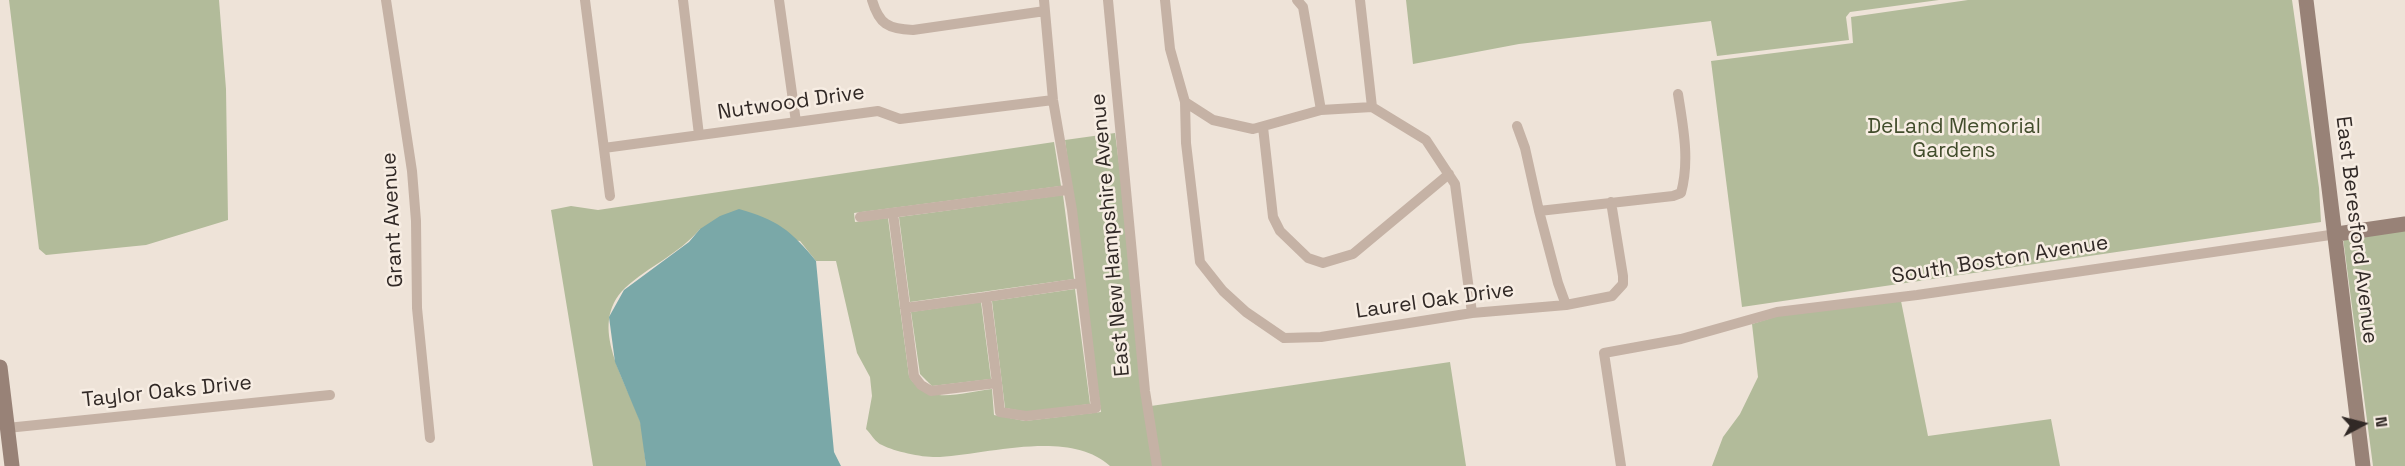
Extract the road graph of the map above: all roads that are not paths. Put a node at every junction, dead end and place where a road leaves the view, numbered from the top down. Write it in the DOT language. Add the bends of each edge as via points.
graph roads {
  1 [pos="386,0"];
  2 [pos="585,0"];
  3 [pos="683,0"];
  4 [pos="778,0"];
  5 [pos="872,0"];
  6 [pos="1108,0"];
  7 [pos="1165,0"];
  8 [pos="1296,0"];
  9 [pos="1360,0"];
  10 [pos="2306,0"];
  11 [pos="1044,6"];
  12 [pos="1678,94"];
  13 [pos="1053,100"];
  14 [pos="1185,102"];
  15 [pos="1372,106"];
  16 [pos="1321,110"];
  17 [pos="796,122"];
  18 [pos="1517,126"];
  19 [pos="1263,127"];
  20 [pos="699,135"];
  21 [pos="604,148"];
  22 [pos="1449,174"];
  23 [pos="1067,190"];
  24 [pos="610,196"];
  25 [pos="1611,202"];
  26 [pos="1539,211"];
  27 [pos="893,213"];
  28 [pos="860,217"];
  29 [pos="2405,224"];
  30 [pos="2337,234"];
  31 [pos="1080,283"];
  32 [pos="986,297"];
  33 [pos="1566,305"];
  34 [pos="905,308"];
  35 [pos="1472,313"];
  36 [pos="0,367"];
  37 [pos="997,383"];
  38 [pos="330,395"];
  39 [pos="8,428"];
  40 [pos="430,438"];
  41 [pos="12,466"];
  42 [pos="1156,466"];
  43 [pos="1621,466"];
  44 [pos="2363,466"];
  1 -- 40 [label="street, Grant Avenue" via="412,171 417,309"];
  2 -- 21 [label="street"];
  3 -- 20 [label="street"];
  4 -- 17 [label="street"];
  5 -- 11 [label="street" via="879,20 894,30 913,30"];
  6 -- 42 [label="street, East New Hampshire Avenue" via="1145,391"];
  7 -- 14 [label="street, Laurel Oak Drive" via="1170,49"];
  8 -- 16 [label="street" via="1302,7"];
  9 -- 15 [label="street"];
  10 -- 30 [label="street, East Beresford Avenue"];
  11 -- 13 [label="street"];
  12 -- 25 [label="street" via="1686,177 1682,193"];
  13 -- 17 [label="street, Nutwood Drive" via="900,119 878,111"];
  13 -- 23 [label="street"];
  14 -- 19 [label="street" via="1213,120 1244,128"];
  14 -- 35 [label="street, Laurel Oak Drive" via="1200,262 1246,312 1284,338 1298,340"];
  15 -- 16 [label="street"];
  15 -- 22 [label="street" via="1426,140"];
  16 -- 19 [label="street"];
  17 -- 20 [label="street, Nutwood Drive"];
  18 -- 26 [label="street"];
  19 -- 22 [label="street" via="1273,217 1280,231 1308,258 1323,263 1353,254"];
  20 -- 21 [label="street, Nutwood Drive"];
  21 -- 24 [label="street"];
  22 -- 35 [label="street" via="1455,184"];
  23 -- 27 [label="street"];
  23 -- 31 [label="street"];
  25 -- 26 [label="street"];
  25 -- 33 [label="street, Laurel Oak Drive" via="1623,284 1612,296"];
  26 -- 33 [label="street"];
  27 -- 28 [label="street"];
  27 -- 34 [label="street"];
  29 -- 30 [label="street, South Boston Avenue"];
  30 -- 43 [label="street, South Boston Avenue" via="1778,312 1681,339 1605,353"];
  30 -- 44 [label="street, East Beresford Avenue"];
  31 -- 32 [label="street"];
  31 -- 37 [label="street" via="1096,408 1026,417 1000,412"];
  32 -- 34 [label="street"];
  32 -- 37 [label="street"];
  33 -- 35 [label="street, Laurel Oak Drive"];
  34 -- 37 [label="street" via="914,376 921,385 931,392"];
  36 -- 39 [label="street"];
  38 -- 39 [label="street, Taylor Oaks Drive"];
  39 -- 41 [label="street"];
}
